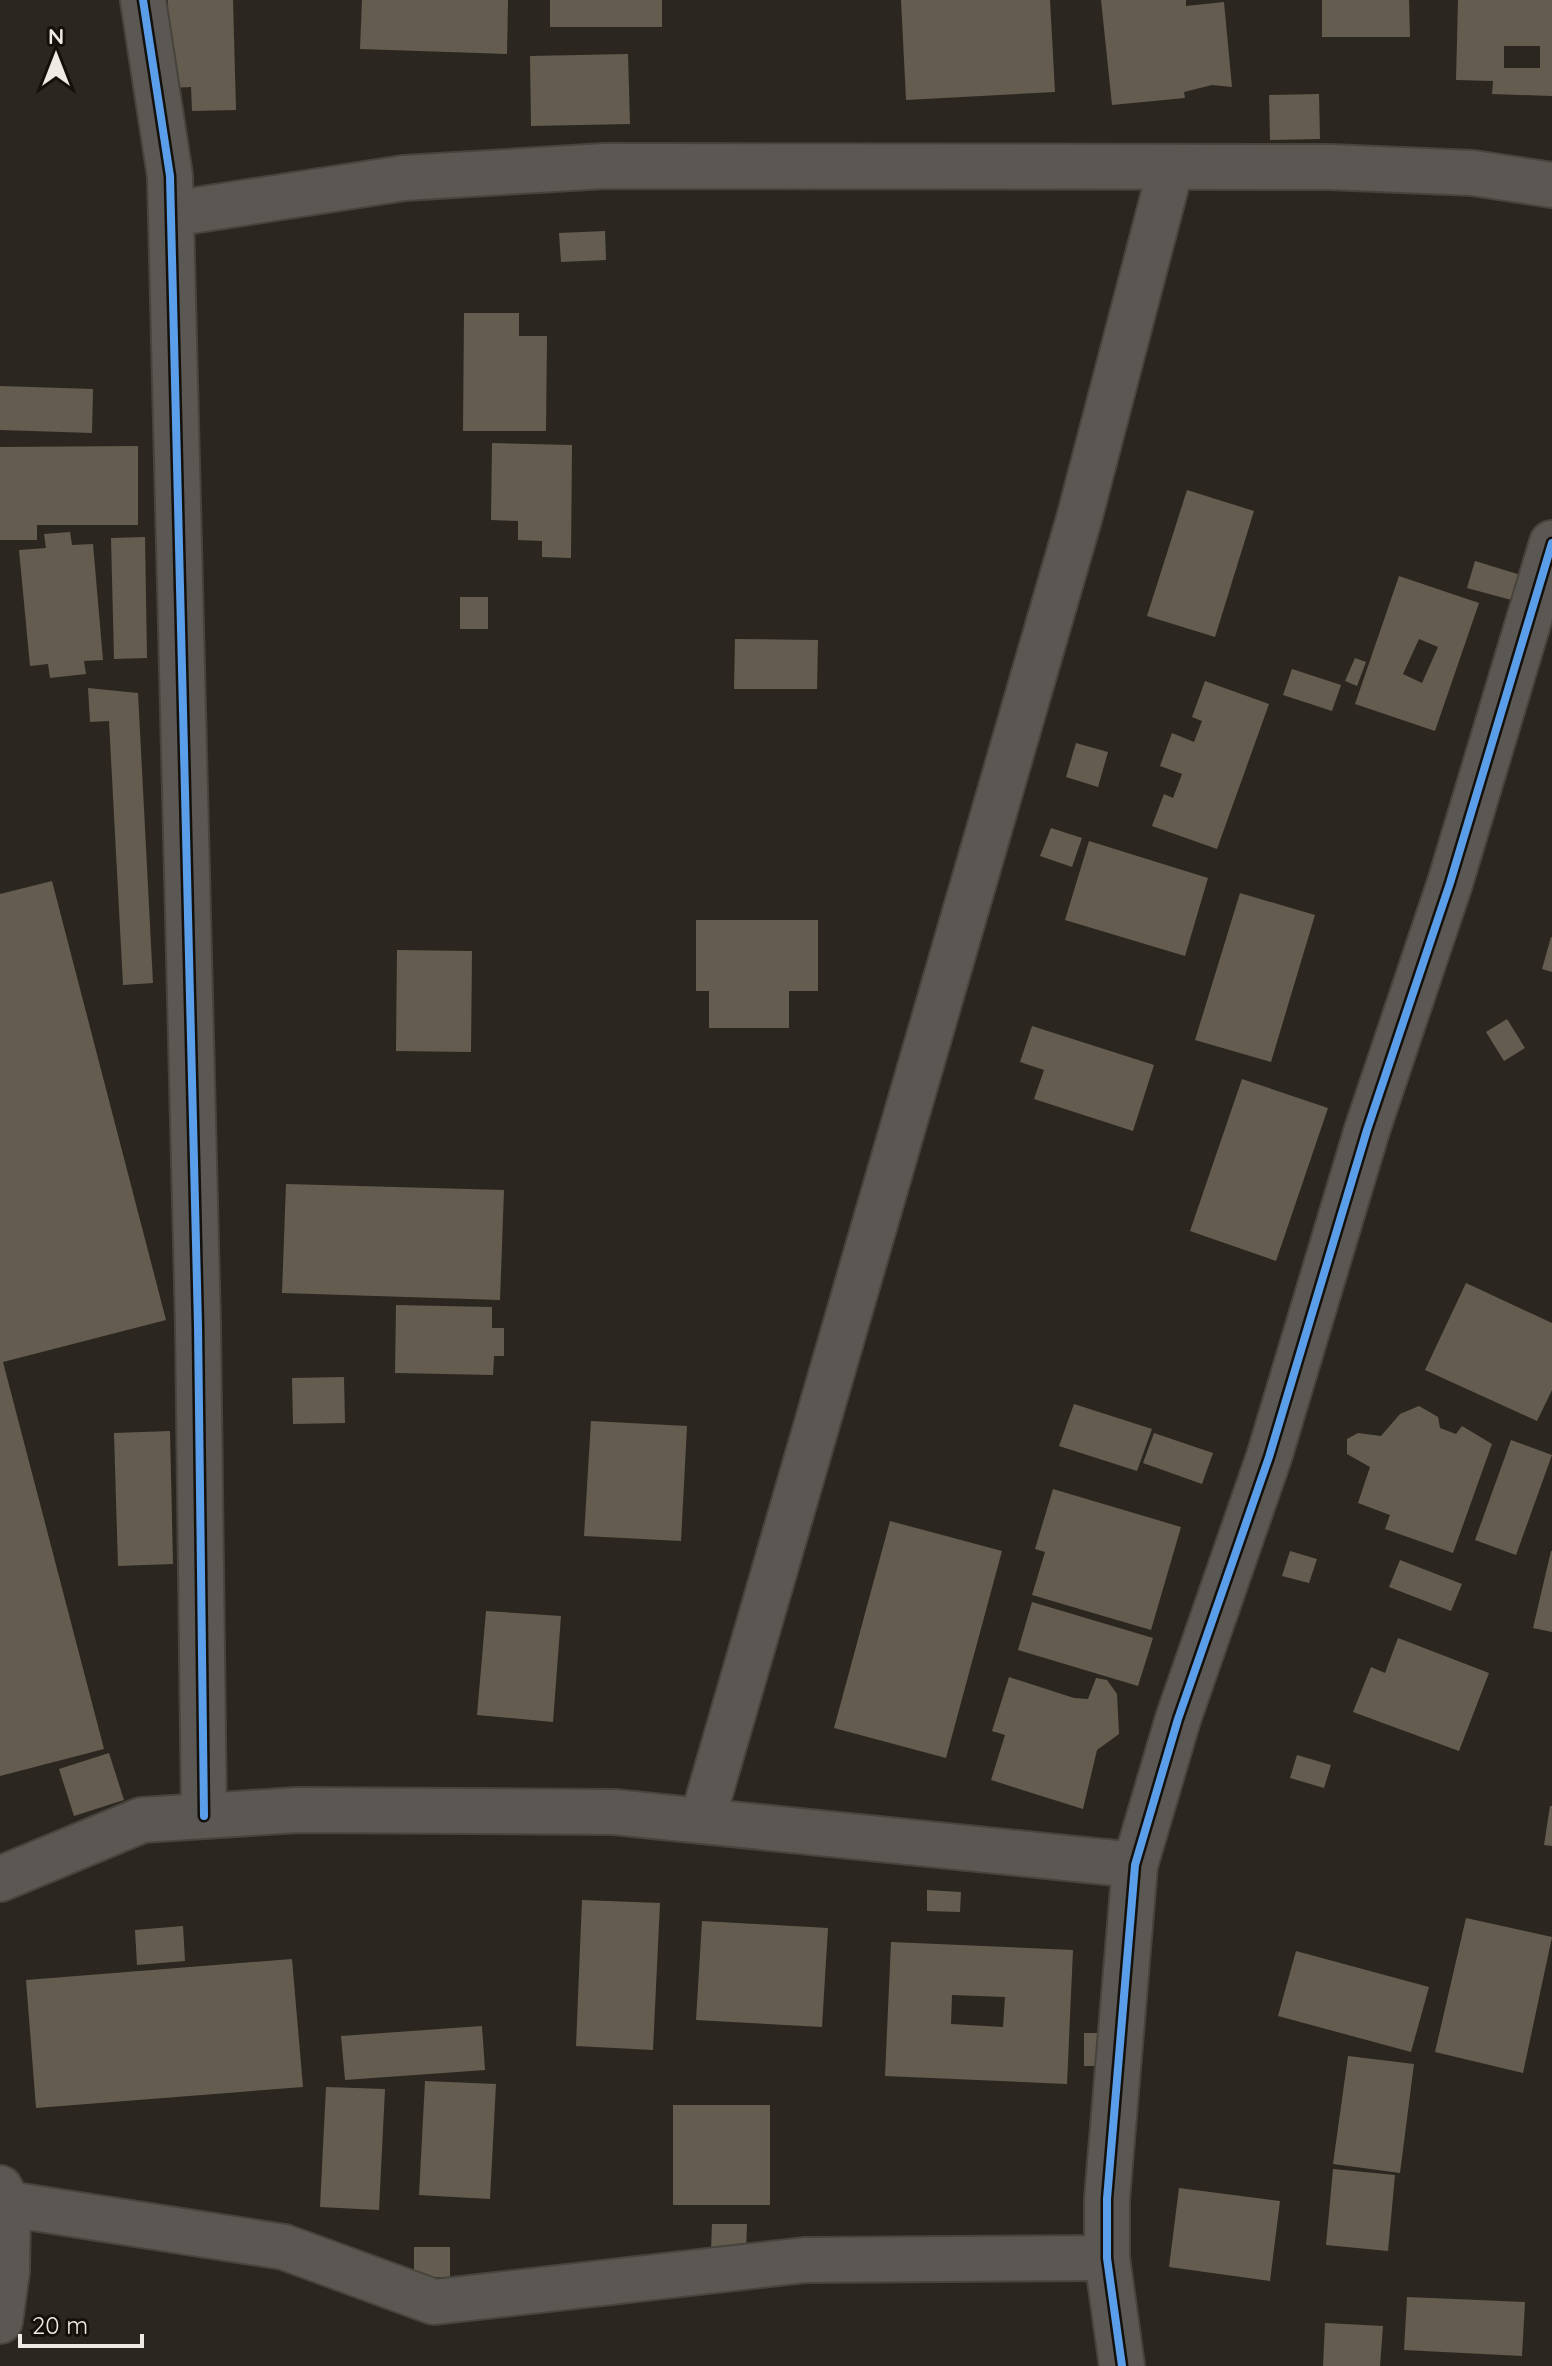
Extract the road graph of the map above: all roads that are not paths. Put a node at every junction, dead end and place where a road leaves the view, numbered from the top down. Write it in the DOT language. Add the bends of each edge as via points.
graph roads {
  1 [pos="143,0"];
  2 [pos="1171,167"];
  3 [pos="1552,185"];
  4 [pos="171,214"];
  5 [pos="1552,543"];
  6 [pos="204,1816"];
  7 [pos="702,1821"];
  8 [pos="1135,1865"];
  9 [pos="0,1879"];
  10 [pos="4,2196"];
  11 [pos="1107,2258"];
  12 [pos="0,2321"];
  13 [pos="1122,2366"];
  1 -- 4 [label="street"];
  2 -- 3 [label="street" via="1473,173"];
  2 -- 4 [label="street" via="605,166 404,178"];
  2 -- 7 [label="street" via="1079,519"];
  4 -- 6 [label="street" via="198,1326"];
  5 -- 8 [label="street" via="1269,1457 1178,1719"];
  6 -- 7 [label="street" via="297,1810 614,1812"];
  6 -- 9 [label="street" via="142,1820"];
  7 -- 8 [label="street"];
  8 -- 11 [label="street" via="1107,2199"];
  10 -- 11 [label="street" via="284,2247 434,2302 805,2260"];
  10 -- 12 [label="street" via="7,2271"];
  11 -- 13 [label="street"];
}
